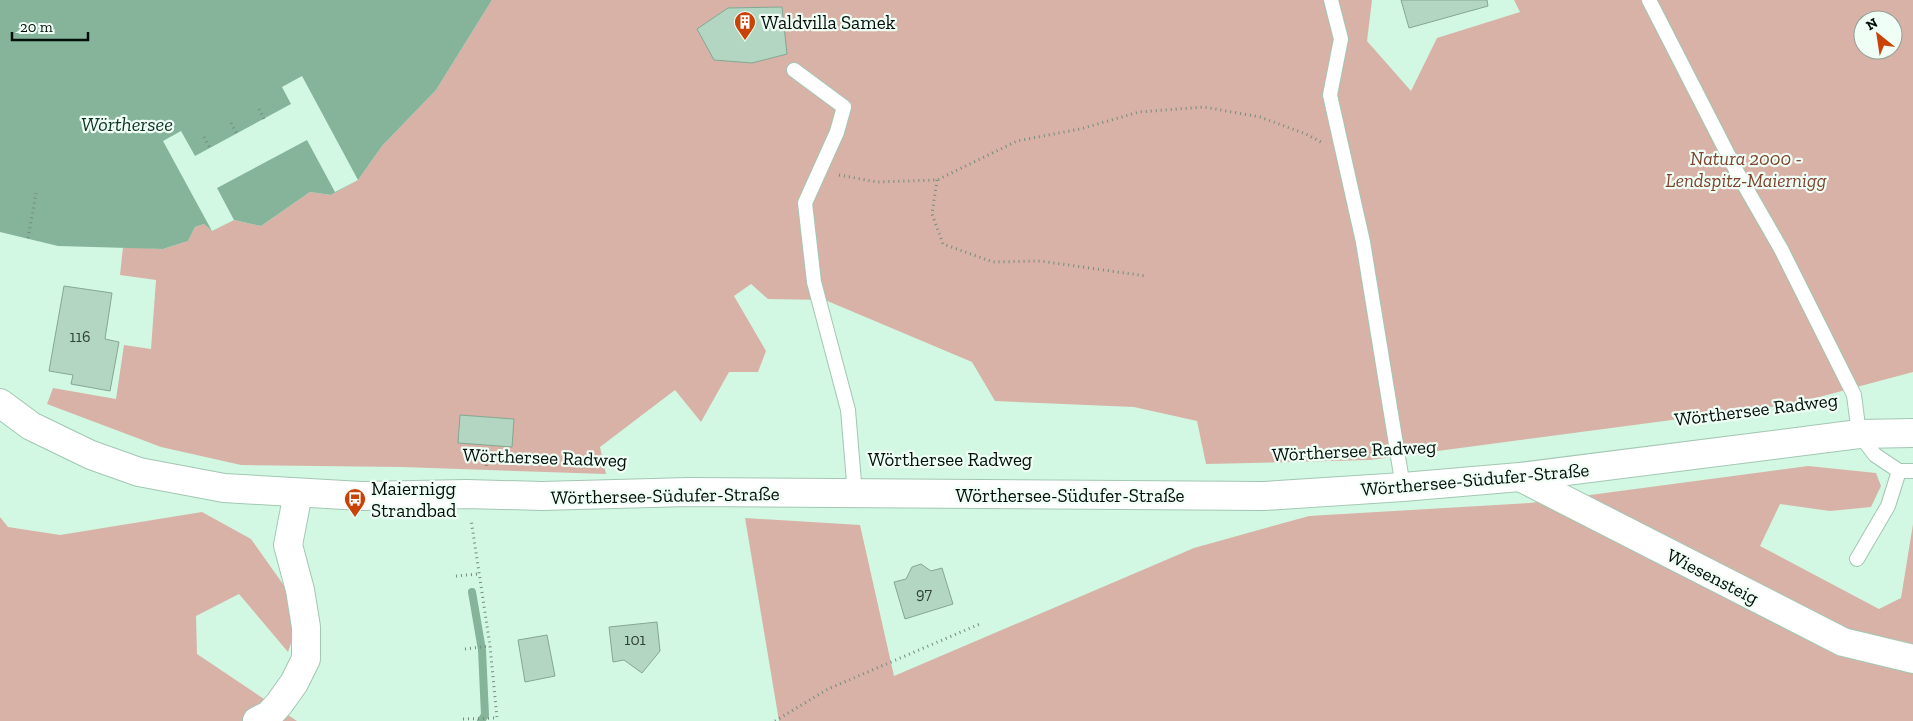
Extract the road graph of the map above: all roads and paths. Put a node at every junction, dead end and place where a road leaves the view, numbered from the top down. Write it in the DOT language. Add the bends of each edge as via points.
graph roads {
  1 [pos="1331,0"];
  2 [pos="1649,0"];
  3 [pos="794,70"];
  4 [pos="259,109"];
  5 [pos="264,119"];
  6 [pos="232,123"];
  7 [pos="237,134"];
  8 [pos="204,137"];
  9 [pos="210,148"];
  10 [pos="1343,154"];
  11 [pos="819,171"];
  12 [pos="937,180"];
  13 [pos="36,193"];
  14 [pos="28,238"];
  15 [pos="1146,276"];
  16 [pos="0,403"];
  17 [pos="1913,432"];
  18 [pos="1859,434"];
  19 [pos="467,463"];
  20 [pos="494,471"];
  21 [pos="1906,471"];
  22 [pos="1520,477"];
  23 [pos="1403,487"];
  24 [pos="298,493"];
  25 [pos="855,494"];
  26 [pos="471,518"];
  27 [pos="1857,559"];
  28 [pos="478,574"];
  29 [pos="456,576"];
  30 [pos="982,623"];
  31 [pos="490,646"];
  32 [pos="465,649"];
  33 [pos="1913,659"];
  34 [pos="463,719"];
  35 [pos="257,721"];
  36 [pos="775,721"];
  1 -- 10 [label="lane" via="1341,39 1330,95"];
  2 -- 18 [label="lane" via="1738,174 1781,249 1854,396"];
  3 -- 11 [label="lane" via="844,108"];
  4 -- 5 [label="path"];
  6 -- 7 [label="path"];
  8 -- 9 [label="path"];
  10 -- 12 [label="path" via="1306,134 1260,117 1204,107 1139,112 1080,129 1017,141"];
  10 -- 23 [label="lane" via="1363,242"];
  11 -- 12 [label="path" via="877,182"];
  11 -- 25 [label="lane" via="805,203 812,272 848,410"];
  12 -- 15 [label="path" via="932,214 944,244 993,262 1040,260"];
  13 -- 14 [label="path"];
  16 -- 24 [label="main road, Wörthersee-Südufer-Straße" via="31,426 90,455 139,472 224,488"];
  17 -- 18 [label="main road, Wörthersee-Südufer-Straße"];
  18 -- 21 [label="lane" via="1875,455"];
  18 -- 22 [label="main road, Wörthersee-Südufer-Straße"];
  19 -- 20 [label="path, Wörthersee Radweg" via="466,449 487,450 485,471"];
  21 -- 27 [label="lane"];
  22 -- 23 [label="main road, Wörthersee-Südufer-Straße"];
  22 -- 33 [label="main road, Wiesensteig" via="1842,642"];
  23 -- 25 [label="main road, Wörthersee-Südufer-Straße" via="1264,496"];
  24 -- 25 [label="main road, Wörthersee-Südufer-Straße" via="361,496 689,492"];
  24 -- 35 [label="main road" via="288,545 300,590 306,659 279,704 269,715"];
  26 -- 28 [label="path"];
  28 -- 29 [label="path"];
  28 -- 31 [label="path"];
  30 -- 36 [label="path" via="828,689"];
  31 -- 32 [label="path"];
  31 -- 34 [label="path" via="497,718"];
}
